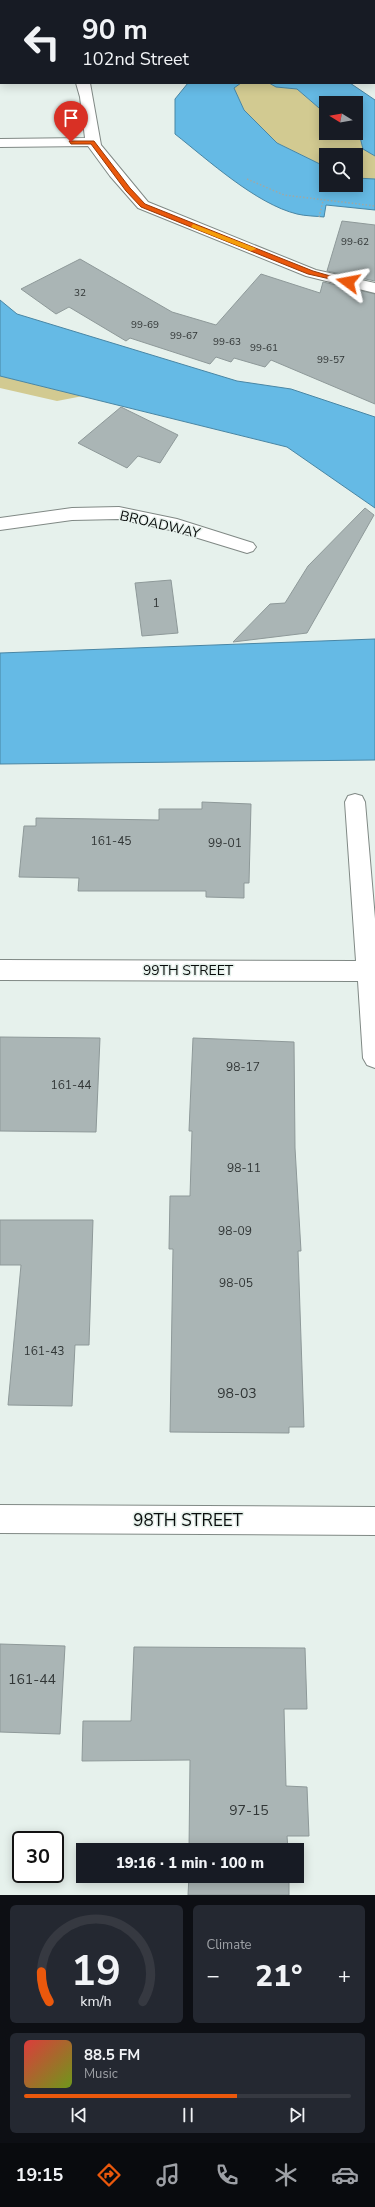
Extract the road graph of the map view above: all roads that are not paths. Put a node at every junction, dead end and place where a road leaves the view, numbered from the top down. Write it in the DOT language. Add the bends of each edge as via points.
graph roads {
  1 [pos="83,84"];
  2 [pos="92,142"];
  3 [pos="0,143"];
  4 [pos="375,288"];
  5 [pos="0,524"];
  6 [pos="247,548"];
  7 [pos="355,802"];
  8 [pos="0,970"];
  9 [pos="372,971"];
  10 [pos="375,1058"];
  11 [pos="0,1519"];
  12 [pos="375,1521"];
  1 -- 2 [label="street"];
  2 -- 3 [label="street"];
  2 -- 4 [label="street" via="128,190 143,205 310,273"];
  5 -- 6 [label="street, BROADWAY" via="72,514 118,513 177,524"];
  7 -- 9 [label="street"];
  8 -- 9 [label="street, 99TH STREET"];
  9 -- 10 [label="street"];
  11 -- 12 [label="street, 98TH STREET"];
}
